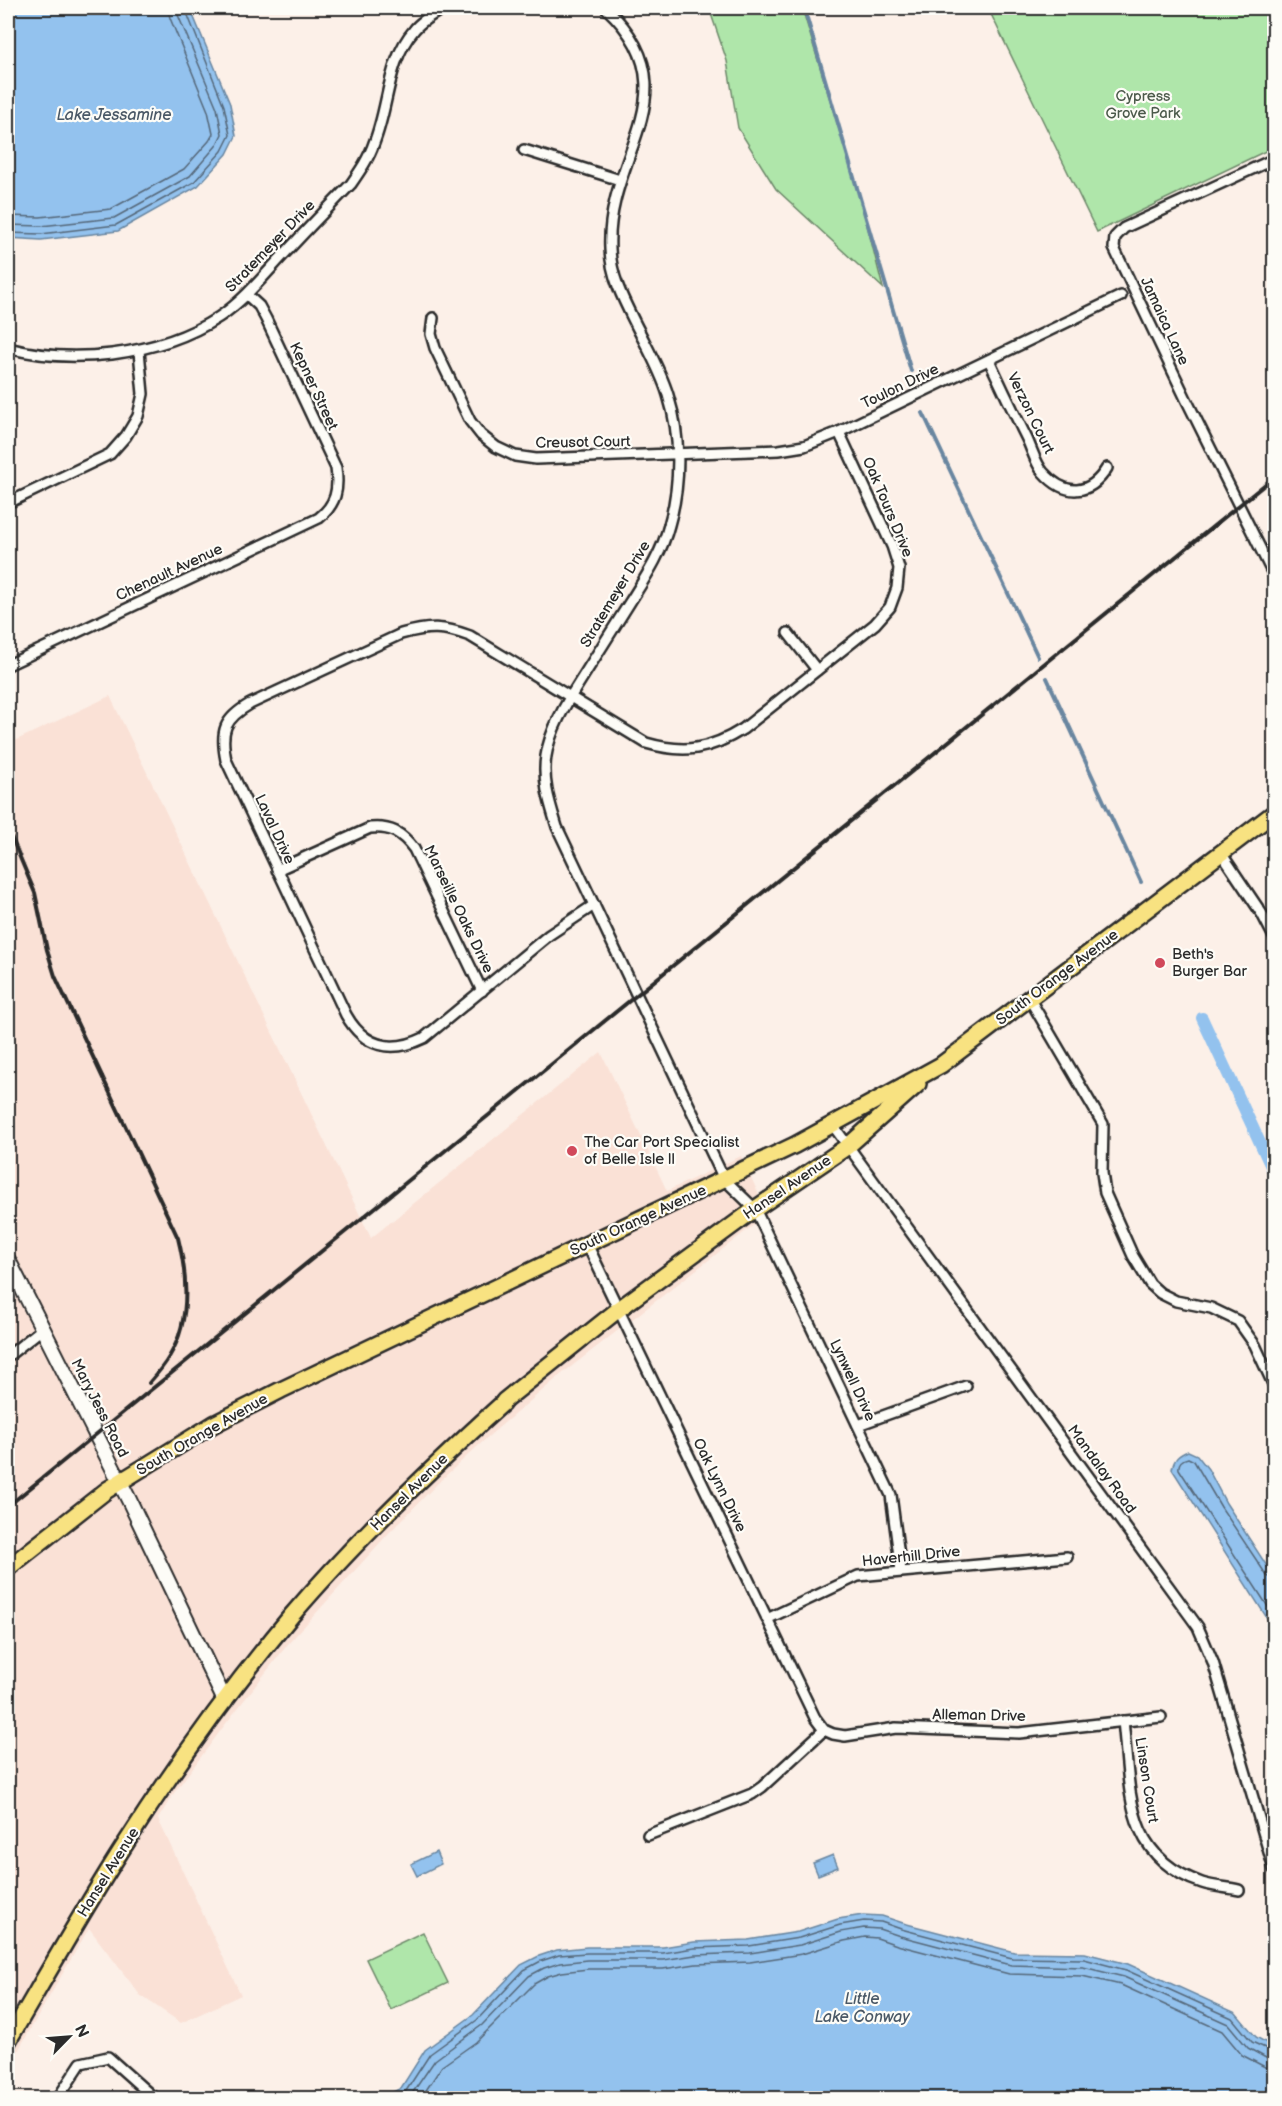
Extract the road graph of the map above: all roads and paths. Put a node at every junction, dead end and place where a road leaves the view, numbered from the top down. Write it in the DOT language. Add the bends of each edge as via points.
graph roads {
  1 [pos="444,8"];
  2 [pos="606,8"];
  3 [pos="524,150"];
  4 [pos="1275,159"];
  5 [pos="620,180"];
  6 [pos="247,295"];
  7 [pos="1121,296"];
  8 [pos="433,318"];
  9 [pos="8,348"];
  10 [pos="139,351"];
  11 [pos="988,360"];
  12 [pos="838,432"];
  13 [pos="678,454"];
  14 [pos="1107,468"];
  15 [pos="337,497"];
  16 [pos="8,503"];
  17 [pos="1275,576"];
  18 [pos="788,633"];
  19 [pos="8,665"];
  20 [pos="818,670"];
  21 [pos="571,697"];
  22 [pos="1275,813"];
  23 [pos="1221,853"];
  24 [pos="277,870"];
  25 [pos="594,905"];
  26 [pos="1275,937"];
  27 [pos="482,991"];
  28 [pos="1029,998"];
  29 [pos="941,1065"];
  30 [pos="832,1124"];
  31 [pos="848,1146"];
  32 [pos="724,1179"];
  33 [pos="755,1209"];
  34 [pos="587,1244"];
  35 [pos="8,1260"];
  36 [pos="618,1309"];
  37 [pos="42,1329"];
  38 [pos="8,1356"];
  39 [pos="966,1386"];
  40 [pos="1275,1386"];
  41 [pos="858,1425"];
  42 [pos="120,1482"];
  43 [pos="1067,1557"];
  44 [pos="8,1568"];
  45 [pos="901,1571"];
  46 [pos="767,1619"];
  47 [pos="225,1701"];
  48 [pos="1161,1717"];
  49 [pos="1123,1721"];
  50 [pos="828,1732"];
  51 [pos="648,1834"];
  52 [pos="1275,1869"];
  53 [pos="1239,1890"];
  54 [pos="8,2041"];
  55 [pos="57,2098"];
  56 [pos="154,2098"];
  1 -- 6 [label="street, Stratemeyer Drive" via="414,28 402,46 365,164"];
  2 -- 5 [label="street, Stratemeyer Drive" via="634,40 646,81 640,123"];
  3 -- 5 [label="street"];
  4 -- 17 [label="street, Jamaica Lane" via="1124,228 1115,237 1114,248"];
  5 -- 13 [label="street, Stratemeyer Drive" via="611,222 612,269 661,375 675,420"];
  6 -- 10 [label="street, Stratemeyer Drive" via="196,330"];
  6 -- 15 [label="street, Kepner Street" via="267,319 336,468"];
  7 -- 11 [label="street, Toulon Drive"];
  8 -- 13 [label="street, Creusot Court" via="431,334 435,348 459,401 481,435 496,447 515,456 536,459"];
  9 -- 10 [label="street, Stratemeyer Drive" via="64,357"];
  10 -- 16 [label="street" via="142,394 138,416 126,436 110,454"];
  11 -- 12 [label="street, Toulon Drive"];
  11 -- 14 [label="street, Verzon Court" via="1042,471 1059,488 1077,490 1092,486"];
  12 -- 13 [label="street, Toulon Drive" via="804,446 779,450"];
  12 -- 20 [label="street, Oak Tours Drive" via="899,568 890,607"];
  13 -- 21 [label="street, Stratemeyer Drive" via="675,497 658,555"];
  15 -- 19 [label="street, Chenault Avenue" via="319,518"];
  18 -- 20 [label="street"];
  20 -- 21 [label="street, Oak Tours Drive" via="727,740 689,750 668,750 646,743"];
  21 -- 24 [label="street, Laval Drive" via="470,636 437,627 401,634 237,711 224,730 226,760"];
  21 -- 25 [label="street, Stratemeyer Drive" via="550,736 545,780 557,827"];
  22 -- 23 [label="main road, South Orange Avenue"];
  23 -- 26 [label="street"];
  23 -- 28 [label="main road, South Orange Avenue"];
  24 -- 27 [label="street, Marseille Oaks Drive" via="370,828 393,829 414,849"];
  24 -- 27 [label="street, Laval Drive" via="353,1029 363,1038 392,1047 410,1045"];
  25 -- 27 [label="street, Laval Drive" via="549,935"];
  25 -- 32 [label="street, Stratemeyer Drive"];
  28 -- 29 [label="main road, South Orange Avenue"];
  28 -- 40 [label="street" via="1103,1124 1102,1173 1106,1193 1133,1256 1150,1284 1176,1301 1210,1308 1238,1322 1255,1344"];
  29 -- 30 [label="main road, South Orange Avenue"];
  29 -- 31 [label="main road, Hansel Avenue"];
  30 -- 31 [label="street, Mandalay Road"];
  30 -- 32 [label="main road, South Orange Avenue"];
  31 -- 33 [label="main road, Hansel Avenue"];
  31 -- 52 [label="street, Mandalay Road" via="1198,1626 1213,1662"];
  32 -- 33 [label="street"];
  32 -- 34 [label="main road, South Orange Avenue"];
  33 -- 36 [label="main road, Hansel Avenue"];
  33 -- 41 [label="street, Lynwell Drive"];
  34 -- 36 [label="street, Oak Lynn Drive"];
  34 -- 42 [label="main road, South Orange Avenue" via="244,1408"];
  35 -- 37 [label="street, Mary Jess Road"];
  36 -- 46 [label="street, Oak Lynn Drive"];
  36 -- 47 [label="main road, Hansel Avenue" via="504,1402 410,1489 291,1616"];
  37 -- 38 [label="street"];
  37 -- 42 [label="street, Mary Jess Road"];
  39 -- 41 [label="street"];
  41 -- 45 [label="street, Lynwell Drive" via="891,1495"];
  42 -- 44 [label="main road, South Orange Avenue"];
  42 -- 47 [label="street, Mary Jess Road"];
  43 -- 45 [label="street, Haverhill Drive"];
  45 -- 46 [label="street, Haverhill Drive" via="858,1576"];
  46 -- 50 [label="street, Oak Lynn Drive" via="815,1718"];
  47 -- 54 [label="main road, Hansel Avenue" via="124,1844"];
  48 -- 49 [label="street, Alleman Drive"];
  49 -- 50 [label="street, Alleman Drive" via="1019,1733 896,1728 845,1736"];
  49 -- 53 [label="street, Linson Court" via="1133,1806 1149,1847 1162,1862 1181,1874"];
  50 -- 51 [label="street" via="752,1794"];
  55 -- 56 [label="street" via="81,2063 108,2057"];
}
